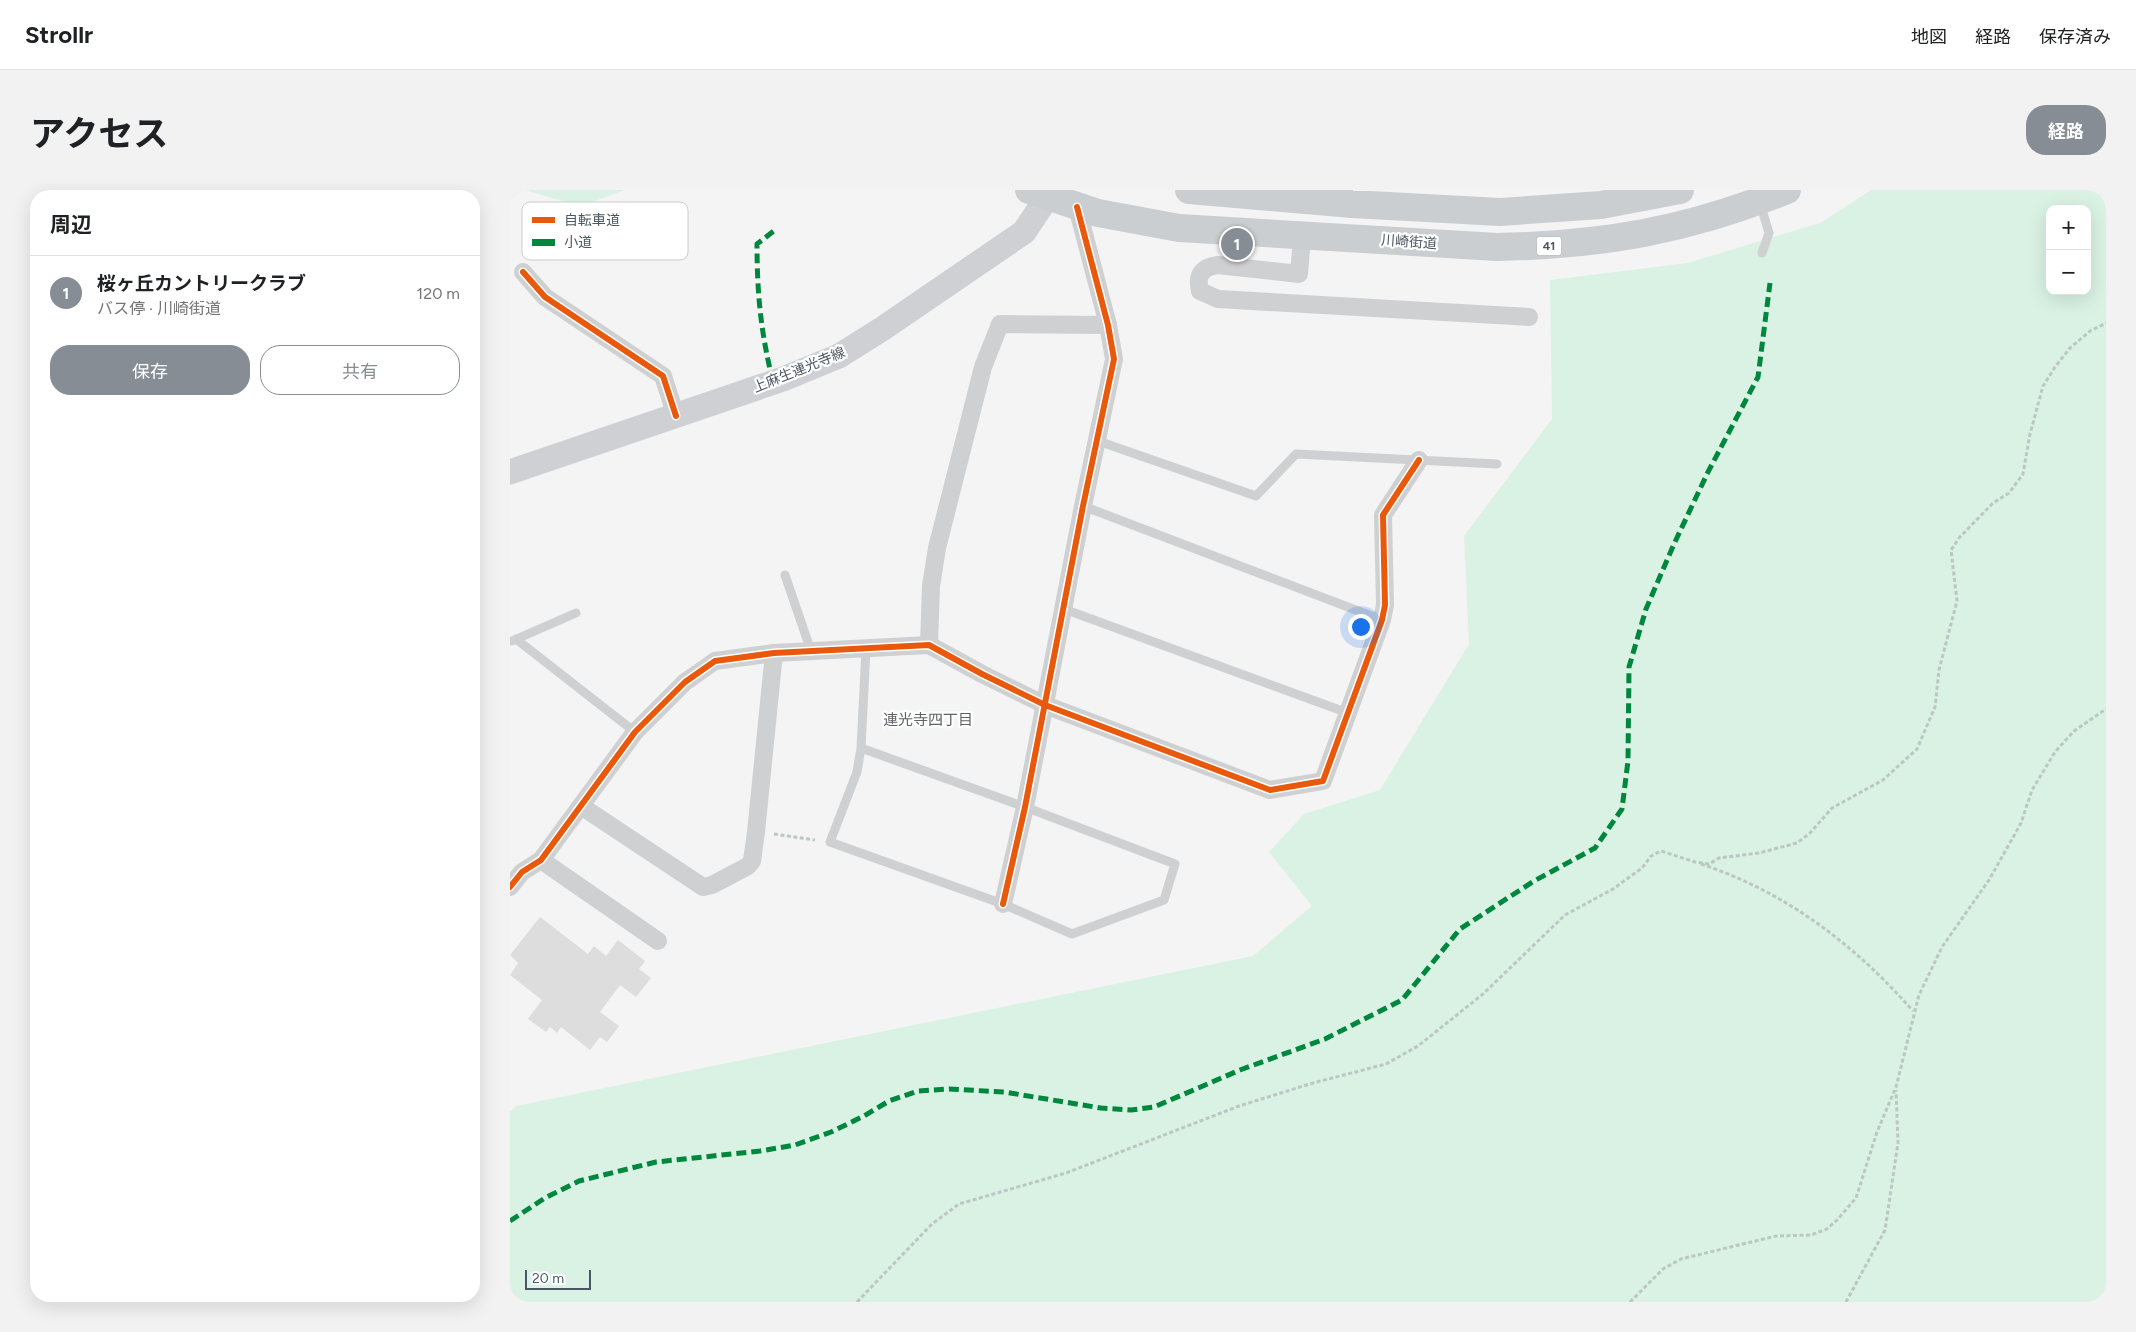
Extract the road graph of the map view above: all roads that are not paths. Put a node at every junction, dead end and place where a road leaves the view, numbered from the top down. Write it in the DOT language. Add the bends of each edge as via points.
graph roads {
  1 [pos="1189,190"];
  2 [pos="1680,190"];
  3 [pos="1788,190"];
  4 [pos="1043,192"];
  5 [pos="1758,196"];
  6 [pos="1076,207"];
  7 [pos="1302,237"];
  8 [pos="1762,252"];
  9 [pos="523,272"];
  10 [pos="1529,317"];
  11 [pos="1108,325"];
  12 [pos="676,416"];
  13 [pos="1098,441"];
  14 [pos="1419,460"];
  15 [pos="1497,464"];
  16 [pos="510,472"];
  17 [pos="1083,506"];
  18 [pos="786,575"];
  19 [pos="1064,609"];
  20 [pos="576,613"];
  21 [pos="1382,620"];
  22 [pos="513,640"];
  23 [pos="929,645"];
  24 [pos="866,649"];
  25 [pos="811,651"];
  26 [pos="774,653"];
  27 [pos="1045,705"];
  28 [pos="1348,713"];
  29 [pos="635,732"];
  30 [pos="861,748"];
  31 [pos="581,806"];
  32 [pos="1025,807"];
  33 [pos="541,860"];
  34 [pos="516,871"];
  35 [pos="510,887"];
  36 [pos="1003,904"];
  37 [pos="658,942"];
  1 -- 2 [label="main road" via="1342,204 1500,212 1601,205"];
  3 -- 5 [label="main road, 川崎街道 / 41"];
  4 -- 6 [label="main road, 川崎街道 / 41"];
  4 -- 12 [label="main road, 上麻生連光寺線" via="1024,232 882,330 839,356"];
  5 -- 7 [label="main road, 川崎街道 / 41" via="1692,223 1646,234 1545,246 1497,247"];
  5 -- 8 [label="lane" via="1769,233"];
  6 -- 7 [label="main road, 川崎街道 / 41" via="1179,228"];
  6 -- 11 [label="street"];
  7 -- 10 [label="street" via="1299,274 1207,266 1200,274 1200,291 1218,299"];
  9 -- 12 [label="street" via="545,297 663,376"];
  11 -- 13 [label="street" via="1114,359"];
  11 -- 23 [label="street" via="1000,324 983,367 938,548 931,586"];
  12 -- 16 [label="main road, 上麻生連光寺線"];
  13 -- 14 [label="lane" via="1256,496 1296,454"];
  13 -- 17 [label="street"];
  14 -- 15 [label="lane"];
  14 -- 21 [label="street" via="1383,515 1385,605"];
  17 -- 19 [label="street"];
  17 -- 21 [label="lane"];
  18 -- 25 [label="lane"];
  19 -- 27 [label="street"];
  19 -- 28 [label="lane"];
  20 -- 22 [label="lane"];
  21 -- 28 [label="street"];
  22 -- 29 [label="lane"];
  23 -- 24 [label="street"];
  23 -- 27 [label="street"];
  24 -- 25 [label="street"];
  24 -- 30 [label="lane"];
  25 -- 26 [label="street"];
  26 -- 29 [label="street" via="715,661 685,682"];
  26 -- 31 [label="street" via="756,832 752,861 748,866 703,887"];
  27 -- 28 [label="street" via="1270,790 1323,781"];
  27 -- 32 [label="street"];
  29 -- 31 [label="street"];
  30 -- 32 [label="lane"];
  30 -- 36 [label="lane" via="857,772 830,842"];
  31 -- 33 [label="street"];
  32 -- 36 [label="street"];
  32 -- 36 [label="lane" via="1175,864 1164,900 1072,934"];
  33 -- 34 [label="street"];
  33 -- 37 [label="street"];
  34 -- 35 [label="street"];
}
